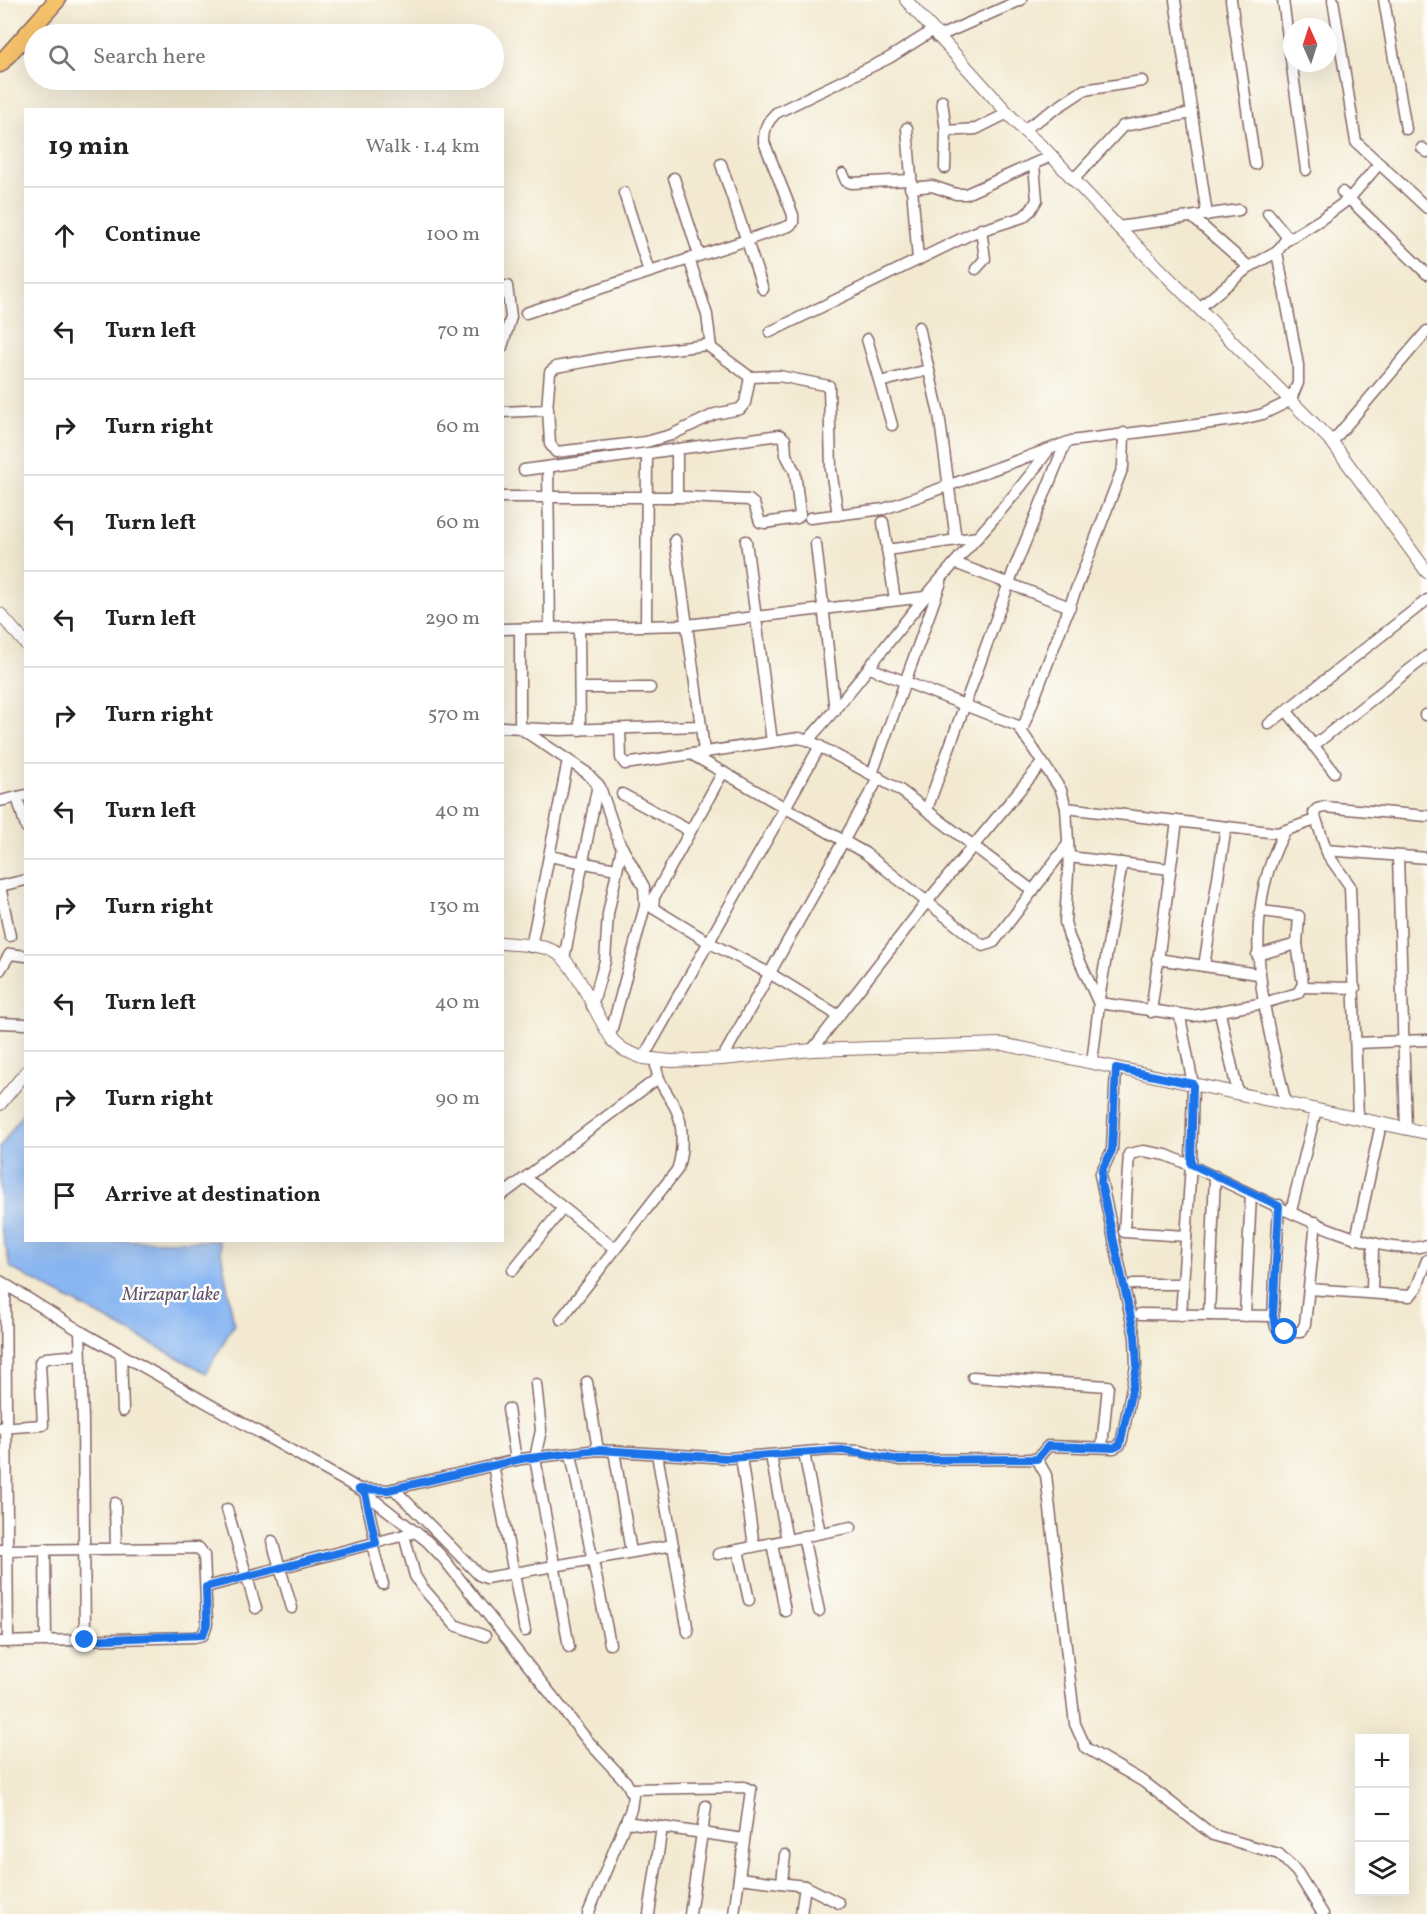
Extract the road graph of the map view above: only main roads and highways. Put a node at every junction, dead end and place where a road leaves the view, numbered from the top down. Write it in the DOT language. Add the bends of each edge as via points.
graph roads {
  1 [pos="57,0"];
  2 [pos="36,24"];
  3 [pos="24,37"];
  4 [pos="0,64"];
  1 -- 2 [label="main road"];
  3 -- 4 [label="main road"];
}
